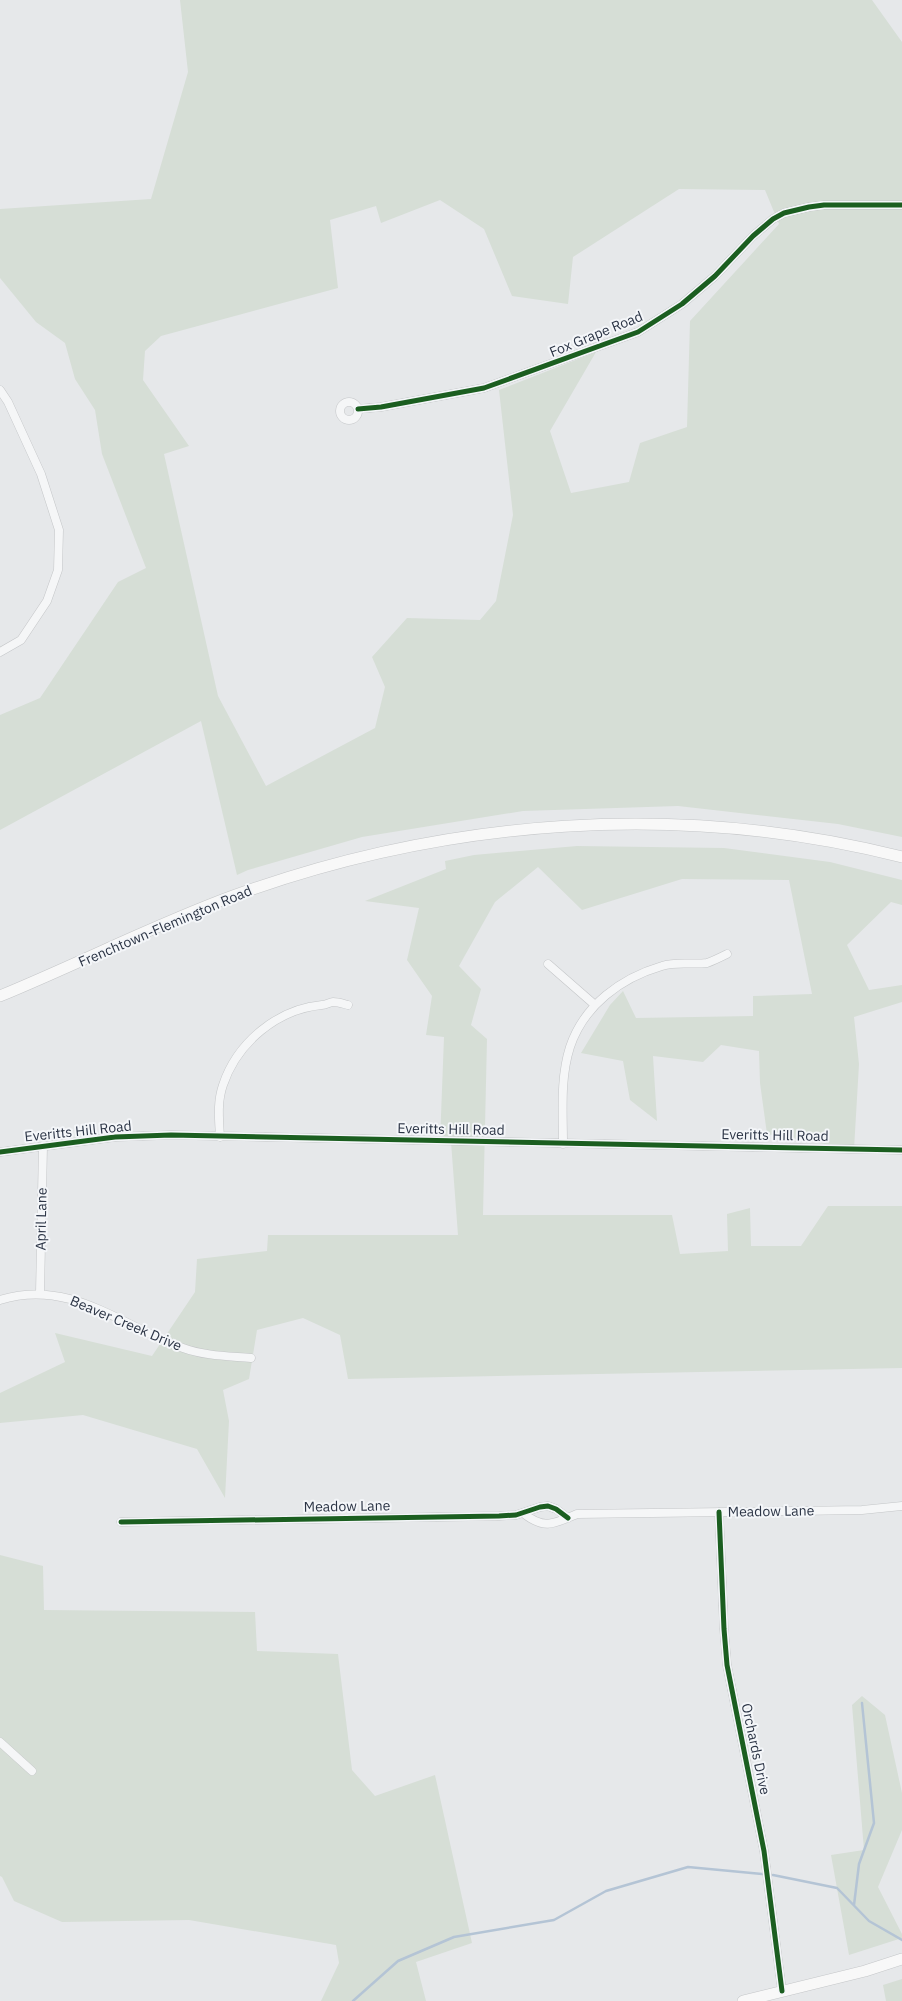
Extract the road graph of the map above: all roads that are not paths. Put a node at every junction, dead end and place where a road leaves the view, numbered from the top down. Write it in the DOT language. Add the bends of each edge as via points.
graph roads {
  1 [pos="902,206"];
  2 [pos="0,390"];
  3 [pos="358,409"];
  4 [pos="0,652"];
  5 [pos="902,857"];
  6 [pos="727,954"];
  7 [pos="548,964"];
  8 [pos="0,996"];
  9 [pos="348,1005"];
  10 [pos="595,1005"];
  11 [pos="220,1136"];
  12 [pos="563,1144"];
  13 [pos="43,1146"];
  14 [pos="902,1150"];
  15 [pos="0,1152"];
  16 [pos="40,1293"];
  17 [pos="0,1300"];
  18 [pos="251,1358"];
  19 [pos="902,1506"];
  20 [pos="719,1512"];
  21 [pos="523,1513"];
  22 [pos="568,1518"];
  23 [pos="121,1522"];
  24 [pos="0,1742"];
  25 [pos="32,1771"];
  26 [pos="902,1959"];
  27 [pos="782,1991"];
  28 [pos="743,2001"];
  1 -- 3 [label="street, Fox Grape Road" via="824,205 784,213 753,236 715,276 686,301 638,332 484,388"];
  2 -- 4 [label="street" via="42,474 59,530 58,570 48,601 21,640"];
  5 -- 8 [label="main road, Frenchtown-Flemington Road" via="772,833 652,824 541,827 445,839 326,865 249,890 208,905"];
  6 -- 10 [label="street" via="707,963 676,962 649,970 611,991"];
  7 -- 10 [label="street"];
  9 -- 11 [label="street" via="332,1002 296,1011 270,1025 247,1044 232,1065 222,1086 219,1100"];
  10 -- 12 [label="street" via="582,1023 570,1048 564,1087"];
  11 -- 12 [label="street, Everitts Hill Road"];
  11 -- 13 [label="street, Everitts Hill Road" via="115,1137"];
  12 -- 14 [label="street, Everitts Hill Road"];
  13 -- 15 [label="street, Everitts Hill Road"];
  13 -- 16 [label="street, April Lane"];
  16 -- 17 [label="street, Beaver Creek Drive"];
  16 -- 18 [label="street, Beaver Creek Drive" via="79,1301 182,1348 211,1355"];
  19 -- 20 [label="street, Meadow Lane" via="862,1510"];
  20 -- 22 [label="street, Meadow Lane" via="577,1514"];
  20 -- 27 [label="street, Orchards Drive" via="727,1665 764,1851"];
  21 -- 22 [label="street, Meadow Lane" via="541,1524"];
  21 -- 22 [label="street, Meadow Lane" via="548,1506"];
  21 -- 23 [label="street, Meadow Lane" via="499,1516"];
  24 -- 25 [label="street"];
  26 -- 27 [label="main road" via="865,1971"];
  27 -- 28 [label="main road"];
}
